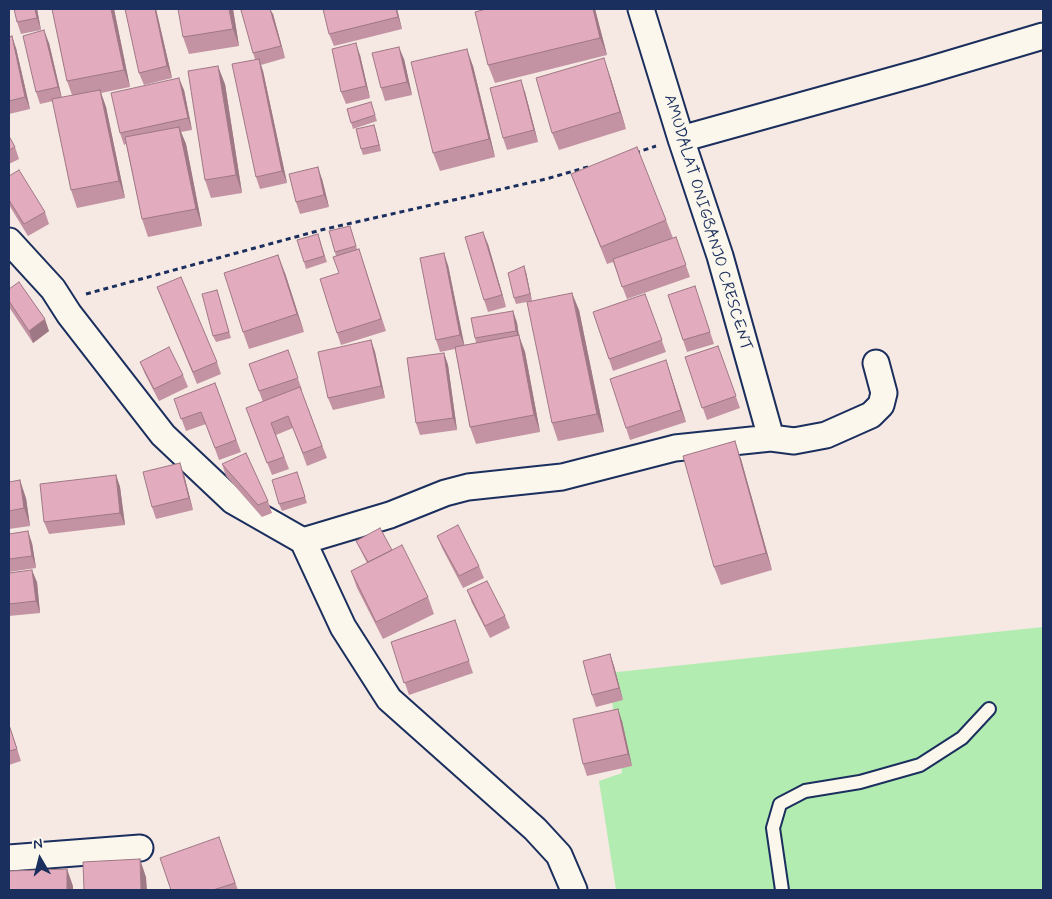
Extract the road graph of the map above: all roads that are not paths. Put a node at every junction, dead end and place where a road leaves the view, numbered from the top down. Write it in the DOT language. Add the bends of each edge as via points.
graph roads {
  1 [pos="641,9"];
  2 [pos="1043,36"];
  3 [pos="681,139"];
  4 [pos="9,241"];
  5 [pos="876,363"];
  6 [pos="771,438"];
  7 [pos="303,541"];
  8 [pos="989,709"];
  9 [pos="140,848"];
  10 [pos="9,858"];
  11 [pos="574,890"];
  12 [pos="782,890"];
  1 -- 3 [label="street, AMUDALAT ONIGBANJO CRESCENT"];
  2 -- 3 [label="street"];
  3 -- 6 [label="street, AMUDALAT ONIGBANJO CRESCENT" via="720,256"];
  4 -- 7 [label="street" via="61,300 163,434 233,501"];
  5 -- 6 [label="street" via="884,393 881,406 871,415 826,434 794,441"];
  6 -- 7 [label="street" via="675,448 562,477 468,487"];
  7 -- 11 [label="street" via="343,627 389,699 535,829 559,855"];
  8 -- 12 [label="lane" via="962,738 920,765 860,782 804,791 780,804 773,828"];
  9 -- 10 [label="street"];
}
